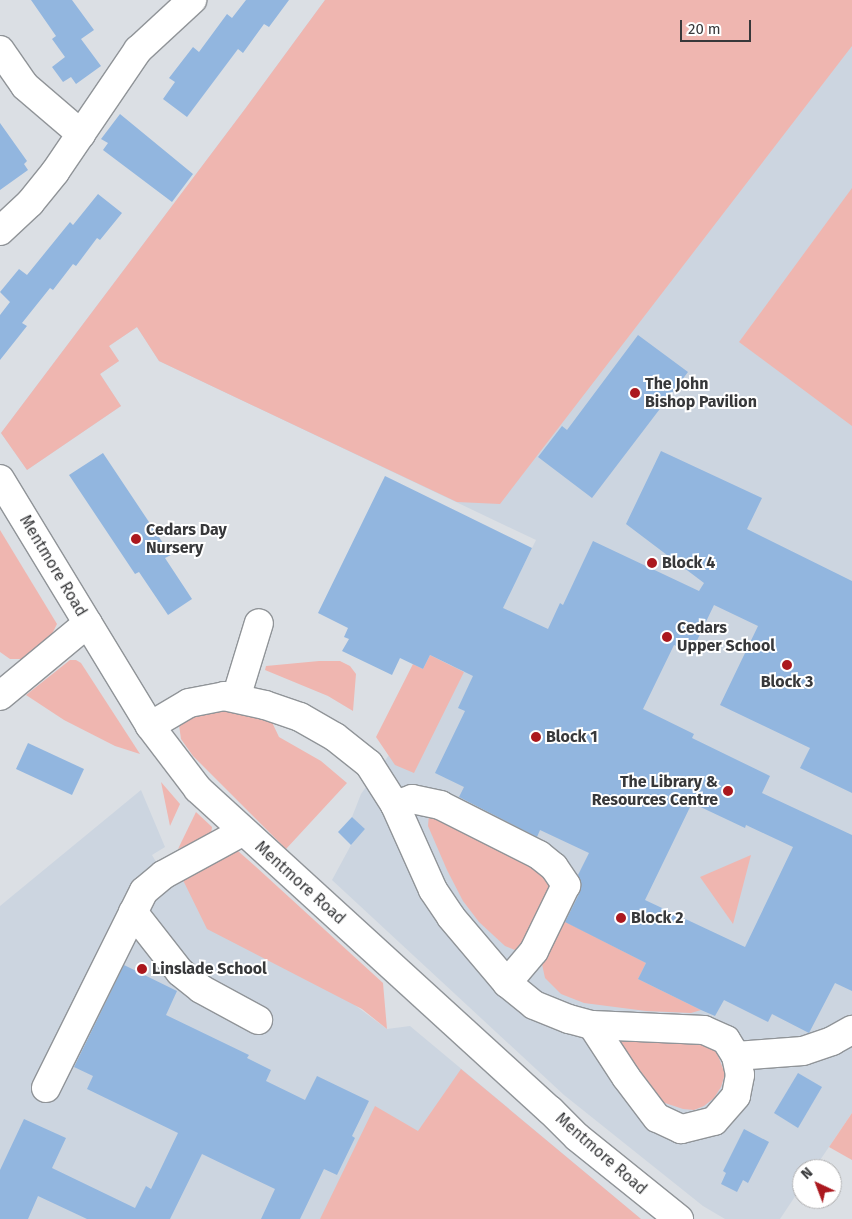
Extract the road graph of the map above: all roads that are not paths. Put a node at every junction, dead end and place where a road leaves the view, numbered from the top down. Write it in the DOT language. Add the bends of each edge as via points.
graph roads {
  1 [pos="192,0"];
  2 [pos="0,50"];
  3 [pos="81,134"];
  4 [pos="0,231"];
  5 [pos="0,479"];
  6 [pos="88,623"];
  7 [pos="259,623"];
  8 [pos="3,686"];
  9 [pos="236,698"];
  10 [pos="150,726"];
  11 [pos="395,805"];
  12 [pos="242,832"];
  13 [pos="132,912"];
  14 [pos="506,983"];
  15 [pos="258,1020"];
  16 [pos="592,1025"];
  17 [pos="852,1030"];
  18 [pos="736,1056"];
  19 [pos="46,1088"];
  20 [pos="679,1219"];
  1 -- 3 [label="street" via="138,50"];
  2 -- 3 [label="street" via="25,86"];
  3 -- 4 [label="street" via="30,203"];
  5 -- 6 [label="street, Mentmore Road"];
  6 -- 8 [label="street"];
  6 -- 10 [label="street, Mentmore Road"];
  7 -- 9 [label="street"];
  9 -- 10 [label="street" via="224,696 189,703"];
  9 -- 11 [label="street" via="300,717 336,737 369,764"];
  10 -- 12 [label="street, Mentmore Road" via="198,790"];
  11 -- 14 [label="street" via="434,890 451,917"];
  11 -- 14 [label="street" via="412,799 440,805 539,855 554,867 566,885 534,951"];
  12 -- 13 [label="street" via="164,875 144,891"];
  12 -- 20 [label="street, Mentmore Road" via="577,1137"];
  13 -- 15 [label="street" via="180,972 201,989"];
  13 -- 19 [label="street"];
  14 -- 16 [label="street" via="534,1005"];
  16 -- 18 [label="street" via="704,1030 726,1040"];
  16 -- 18 [label="street" via="657,1118 681,1129 714,1121 736,1096 740,1075"];
  17 -- 18 [label="street" via="803,1052"];
}
